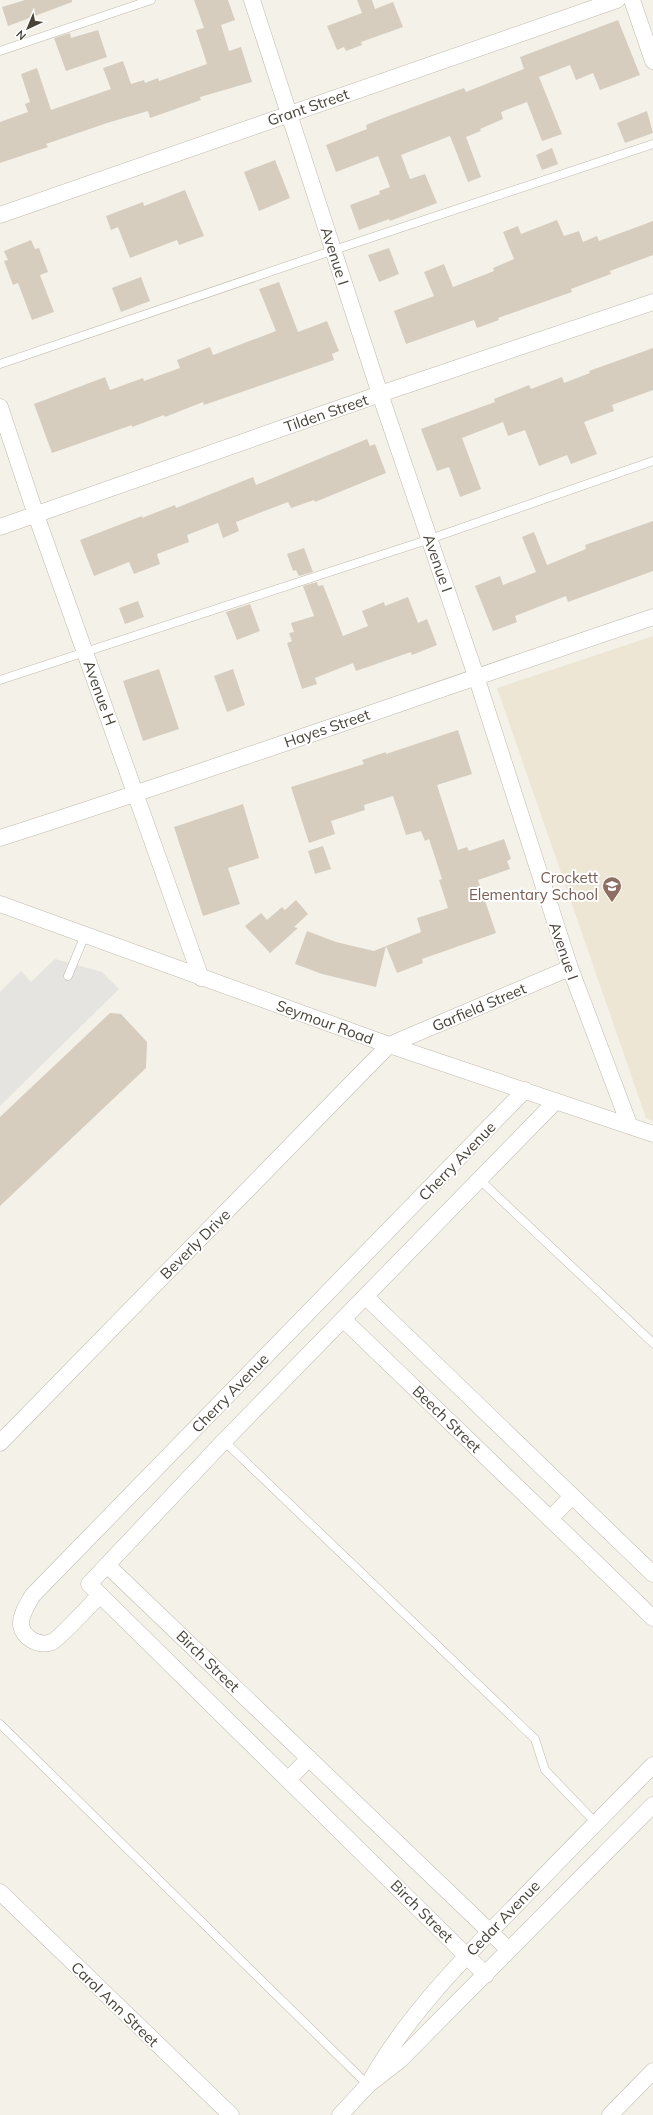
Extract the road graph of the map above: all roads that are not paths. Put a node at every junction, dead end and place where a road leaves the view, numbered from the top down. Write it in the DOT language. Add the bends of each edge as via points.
graph roads {
  1 [pos="151,0"];
  2 [pos="252,0"];
  3 [pos="616,0"];
  4 [pos="632,0"];
  5 [pos="0,51"];
  6 [pos="653,61"];
  7 [pos="289,113"];
  8 [pos="653,144"];
  9 [pos="0,215"];
  10 [pos="334,250"];
  11 [pos="653,302"];
  12 [pos="0,364"];
  13 [pos="380,394"];
  14 [pos="0,407"];
  15 [pos="653,461"];
  16 [pos="36,515"];
  17 [pos="0,527"];
  18 [pos="430,539"];
  19 [pos="653,617"];
  20 [pos="85,652"];
  21 [pos="476,676"];
  22 [pos="0,680"];
  23 [pos="136,794"];
  24 [pos="0,838"];
  25 [pos="0,904"];
  26 [pos="85,935"];
  27 [pos="570,968"];
  28 [pos="68,976"];
  29 [pos="201,978"];
  30 [pos="389,1045"];
  31 [pos="525,1090"];
  32 [pos="556,1101"];
  33 [pos="629,1124"];
  34 [pos="653,1134"];
  35 [pos="480,1180"];
  36 [pos="366,1297"];
  37 [pos="343,1319"];
  38 [pos="653,1343"];
  39 [pos="224,1441"];
  40 [pos="0,1443"];
  41 [pos="572,1497"];
  42 [pos="550,1519"];
  43 [pos="107,1565"];
  44 [pos="653,1574"];
  45 [pos="95,1590"];
  46 [pos="653,1618"];
  47 [pos="0,1724"];
  48 [pos="309,1758"];
  49 [pos="653,1765"];
  50 [pos="288,1780"];
  51 [pos="653,1805"];
  52 [pos="596,1823"];
  53 [pos="0,1892"];
  54 [pos="489,1932"];
  55 [pos="509,1950"];
  56 [pos="466,1955"];
  57 [pos="486,1975"];
  58 [pos="653,2071"];
  59 [pos="368,2085"];
  60 [pos="231,2115"];
  61 [pos="340,2115"];
  62 [pos="610,2115"];
  1 -- 5 [label="lane"];
  2 -- 7 [label="street, Avenue I"];
  3 -- 7 [label="street, Grant Street"];
  4 -- 6 [label="street"];
  7 -- 9 [label="street, Grant Street"];
  7 -- 10 [label="street, Avenue I"];
  8 -- 10 [label="lane"];
  10 -- 12 [label="lane"];
  10 -- 13 [label="street, Avenue I"];
  11 -- 13 [label="street, Tilden Street"];
  13 -- 16 [label="street, Tilden Street"];
  13 -- 18 [label="street, Avenue I"];
  14 -- 16 [label="street, Avenue H"];
  15 -- 18 [label="lane"];
  16 -- 17 [label="street, Tilden Street"];
  16 -- 20 [label="street, Avenue H"];
  18 -- 20 [label="lane"];
  18 -- 21 [label="street, Avenue I"];
  19 -- 21 [label="street, Hayes Street"];
  20 -- 22 [label="lane"];
  20 -- 23 [label="street, Avenue H"];
  21 -- 23 [label="street, Hayes Street"];
  21 -- 27 [label="street, Avenue I"];
  23 -- 24 [label="street, Hayes Street"];
  23 -- 29 [label="street, Avenue H"];
  25 -- 26 [label="street, Seymour Road"];
  26 -- 28 [label="lane"];
  26 -- 29 [label="street, Seymour Road"];
  27 -- 30 [label="street, Garfield Street"];
  27 -- 33 [label="street, Avenue I"];
  29 -- 30 [label="street, Seymour Road"];
  30 -- 31 [label="street, Seymour Road"];
  30 -- 40 [label="street, Beverly Drive"];
  31 -- 32 [label="street, Seymour Road"];
  31 -- 45 [label="street, Cherry Avenue" via="32,1596 23,1614 21,1625 28,1638 39,1644 52,1642"];
  32 -- 33 [label="street, Seymour Road"];
  32 -- 35 [label="street, Cherry Avenue"];
  33 -- 34 [label="street, Seymour Road"];
  35 -- 36 [label="street, Cherry Avenue"];
  35 -- 38 [label="lane"];
  36 -- 37 [label="street, Cherry Avenue"];
  36 -- 41 [label="street, Beech Street"];
  37 -- 39 [label="street, Cherry Avenue"];
  37 -- 42 [label="street, Beech Street"];
  39 -- 43 [label="street, Cherry Avenue"];
  39 -- 52 [label="lane" via="535,1738 545,1770"];
  41 -- 42 [label="street"];
  41 -- 44 [label="street, Beech Street"];
  42 -- 46 [label="street, Beech Street"];
  43 -- 45 [label="street, Cherry Avenue"];
  43 -- 48 [label="street, Birch Street"];
  45 -- 50 [label="street, Birch Street"];
  47 -- 59 [label="lane"];
  48 -- 50 [label="street"];
  48 -- 54 [label="street, Birch Street"];
  49 -- 52 [label="street, Cedar Avenue"];
  50 -- 56 [label="street, Birch Street"];
  51 -- 55 [label="street, Cedar Avenue"];
  52 -- 54 [label="street, Cedar Avenue"];
  53 -- 60 [label="street, Carol Ann Street"];
  54 -- 55 [label="street, Birch Street"];
  54 -- 56 [label="street, Cedar Avenue"];
  55 -- 57 [label="street, Cedar Avenue"];
  56 -- 57 [label="street, Birch Street"];
  56 -- 59 [label="street, Cedar Avenue" via="389,2048"];
  57 -- 59 [label="street, Cedar Avenue" via="400,2060"];
  58 -- 62 [label="street"];
  59 -- 61 [label="street, Cedar Avenue"];
}
